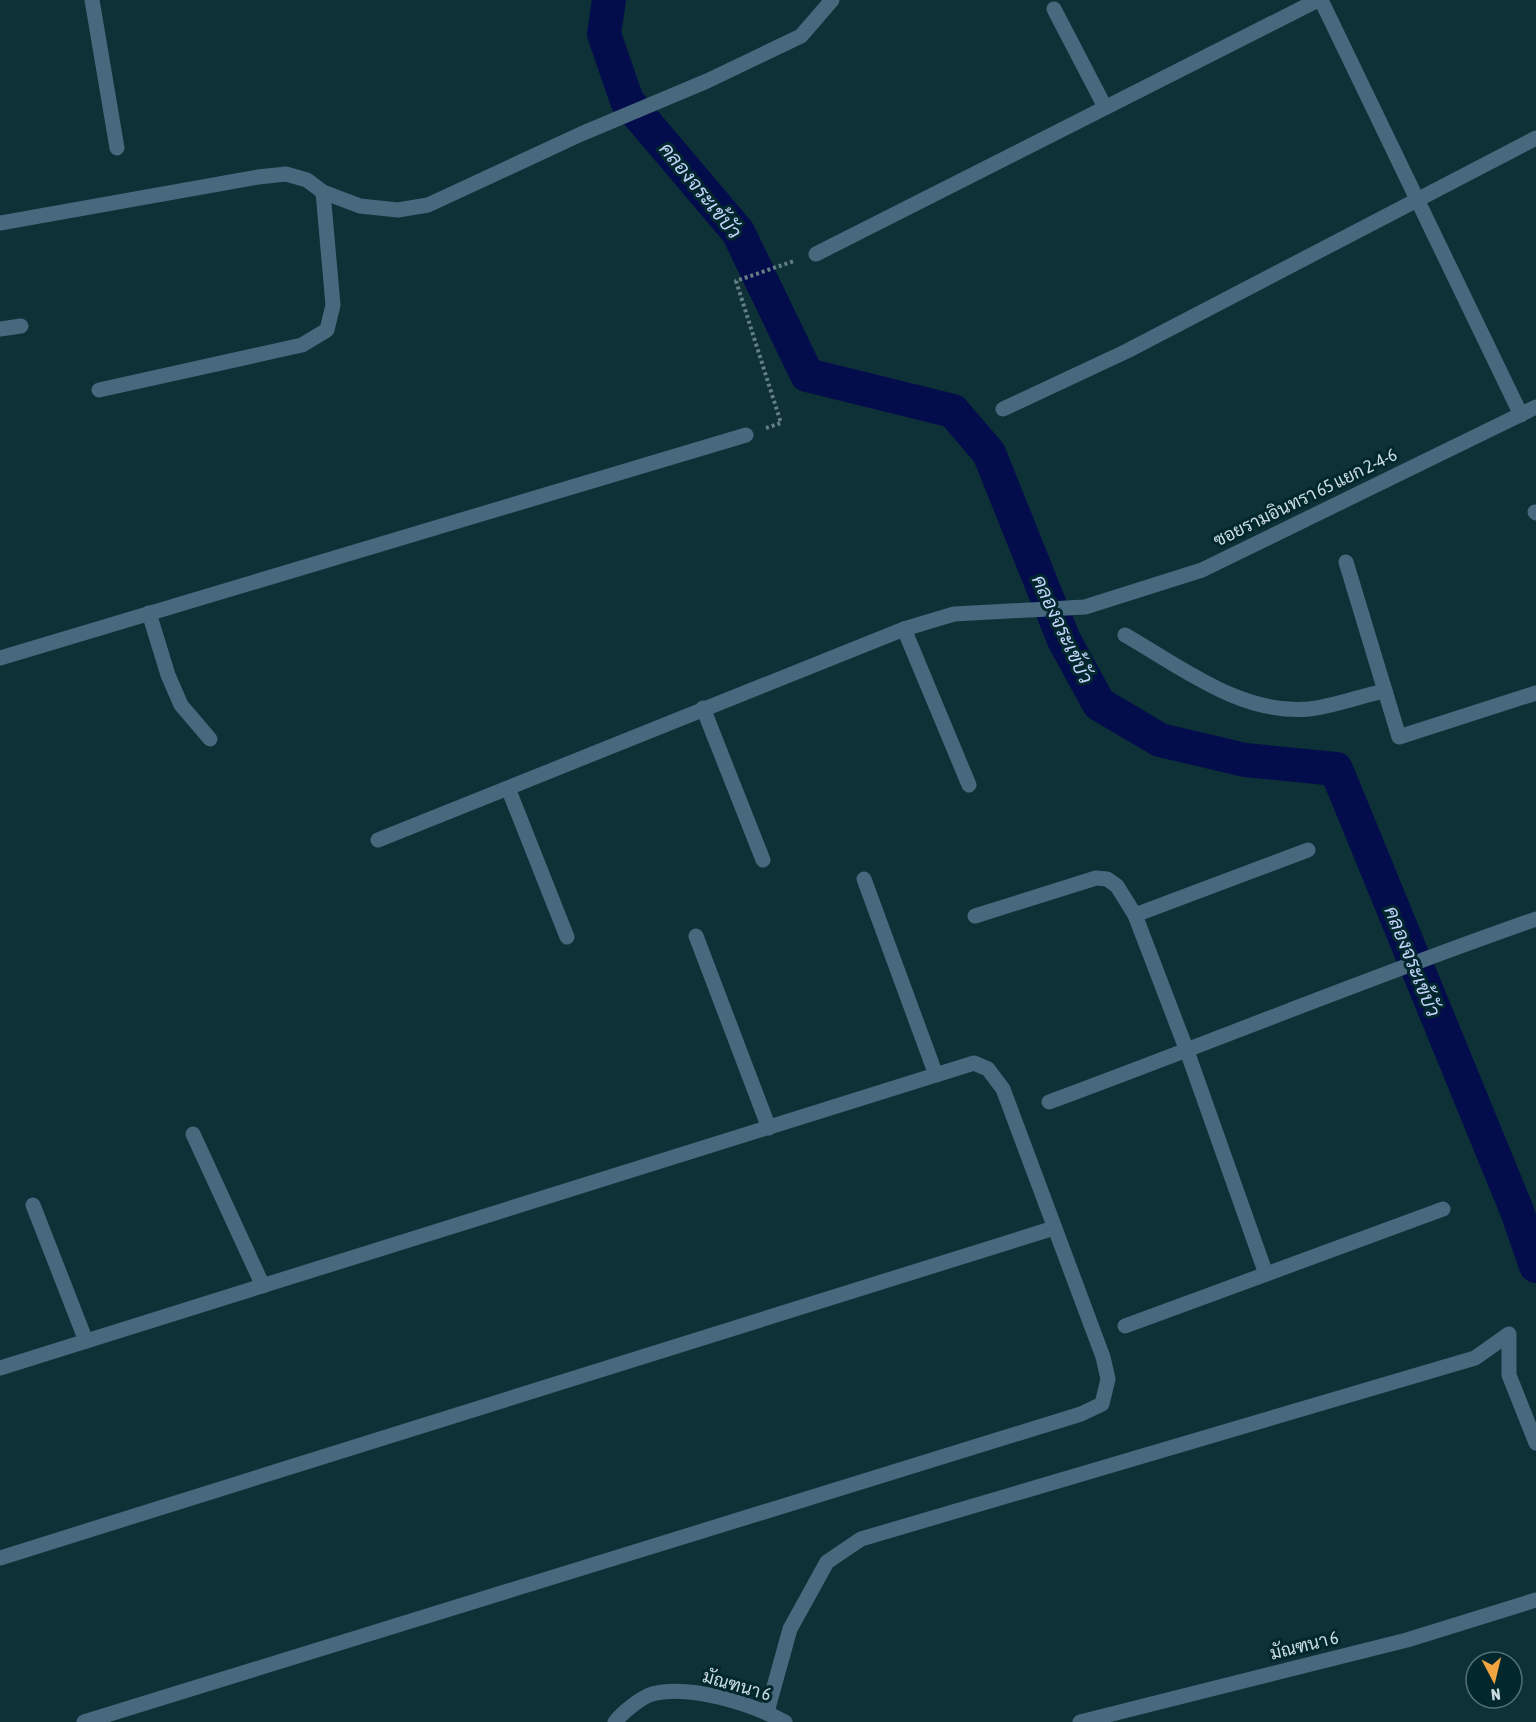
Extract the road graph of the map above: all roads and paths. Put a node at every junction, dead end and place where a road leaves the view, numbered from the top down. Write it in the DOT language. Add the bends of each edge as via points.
graph roads {
  1 [pos="92,0"];
  2 [pos="832,0"];
  3 [pos="1319,0"];
  4 [pos="1054,9"];
  5 [pos="1105,107"];
  6 [pos="1536,138"];
  7 [pos="117,148"];
  8 [pos="323,192"];
  9 [pos="1416,198"];
  10 [pos="0,223"];
  11 [pos="816,254"];
  12 [pos="21,326"];
  13 [pos="0,329"];
  14 [pos="99,390"];
  15 [pos="1536,407"];
  16 [pos="1003,409"];
  17 [pos="1521,415"];
  18 [pos="746,435"];
  19 [pos="1346,562"];
  20 [pos="149,613"];
  21 [pos="904,628"];
  22 [pos="1125,635"];
  23 [pos="0,658"];
  24 [pos="1385,691"];
  25 [pos="1536,693"];
  26 [pos="703,708"];
  27 [pos="210,739"];
  28 [pos="969,785"];
  29 [pos="508,788"];
  30 [pos="378,840"];
  31 [pos="1308,850"];
  32 [pos="763,860"];
  33 [pos="864,879"];
  34 [pos="1135,915"];
  35 [pos="975,916"];
  36 [pos="1536,919"];
  37 [pos="696,936"];
  38 [pos="567,937"];
  39 [pos="1187,1051"];
  40 [pos="936,1075"];
  41 [pos="1049,1102"];
  42 [pos="769,1128"];
  43 [pos="193,1134"];
  44 [pos="33,1205"];
  45 [pos="1443,1209"];
  46 [pos="1054,1228"];
  47 [pos="1266,1274"];
  48 [pos="263,1286"];
  49 [pos="1125,1326"];
  50 [pos="86,1341"];
  51 [pos="0,1368"];
  52 [pos="1536,1443"];
  53 [pos="0,1558"];
  54 [pos="1536,1600"];
  55 [pos="767,1712"];
  56 [pos="84,1722"];
  57 [pos="615,1722"];
  58 [pos="785,1722"];
  59 [pos="1080,1722"];
  1 -- 7 [label="street"];
  2 -- 8 [label="street" via="801,36 428,205 398,210 360,206"];
  3 -- 5 [label="street"];
  3 -- 9 [label="street"];
  4 -- 5 [label="street"];
  5 -- 11 [label="street"];
  6 -- 9 [label="street"];
  8 -- 10 [label="street" via="307,180 286,174"];
  8 -- 14 [label="street" via="333,305 327,330 302,345"];
  9 -- 16 [label="street" via="1127,351"];
  9 -- 17 [label="street"];
  11 -- 18 [label="path" via="736,280 781,423"];
  12 -- 13 [label="street"];
  15 -- 17 [label="street, ซอยรามอินทรา 65 แยก 2-4-6"];
  17 -- 21 [label="street, ซอยรามอินทรา 65 แยก 2-4-6" via="1202,570 1085,607 954,614"];
  18 -- 20 [label="street"];
  19 -- 24 [label="street"];
  20 -- 23 [label="street"];
  20 -- 27 [label="street" via="168,675 182,705"];
  21 -- 26 [label="street, ซอยรามอินทรา 65 แยก 2-4-6"];
  21 -- 28 [label="street"];
  22 -- 24 [label="street" via="1245,701 1309,709"];
  24 -- 25 [label="street" via="1399,737"];
  26 -- 29 [label="street, ซอยรามอินทรา 65 แยก 2-4-6"];
  26 -- 32 [label="street"];
  29 -- 30 [label="street, ซอยรามอินทรา 65 แยก 2-4-6"];
  29 -- 38 [label="street"];
  31 -- 34 [label="street"];
  33 -- 40 [label="street"];
  34 -- 35 [label="street" via="1117,886 1096,878"];
  34 -- 39 [label="street"];
  36 -- 39 [label="street"];
  37 -- 42 [label="street"];
  39 -- 41 [label="street"];
  39 -- 47 [label="street"];
  40 -- 42 [label="street"];
  40 -- 46 [label="street" via="974,1063 997,1078"];
  42 -- 48 [label="street"];
  43 -- 48 [label="street"];
  44 -- 50 [label="street"];
  45 -- 47 [label="street"];
  46 -- 53 [label="street"];
  46 -- 56 [label="street" via="1103,1357 1108,1379 1102,1404 1058,1421"];
  47 -- 49 [label="street"];
  48 -- 50 [label="street"];
  50 -- 51 [label="street"];
  52 -- 55 [label="street" via="1509,1375 1509,1334 1475,1358 861,1539 827,1562 789,1629"];
  54 -- 59 [label="street, มัณฑนา 6" via="1407,1640"];
  55 -- 57 [label="street, มัณฑนา 6" via="692,1691 651,1694"];
  55 -- 58 [label="street, มัณฑนา 6"];
}
